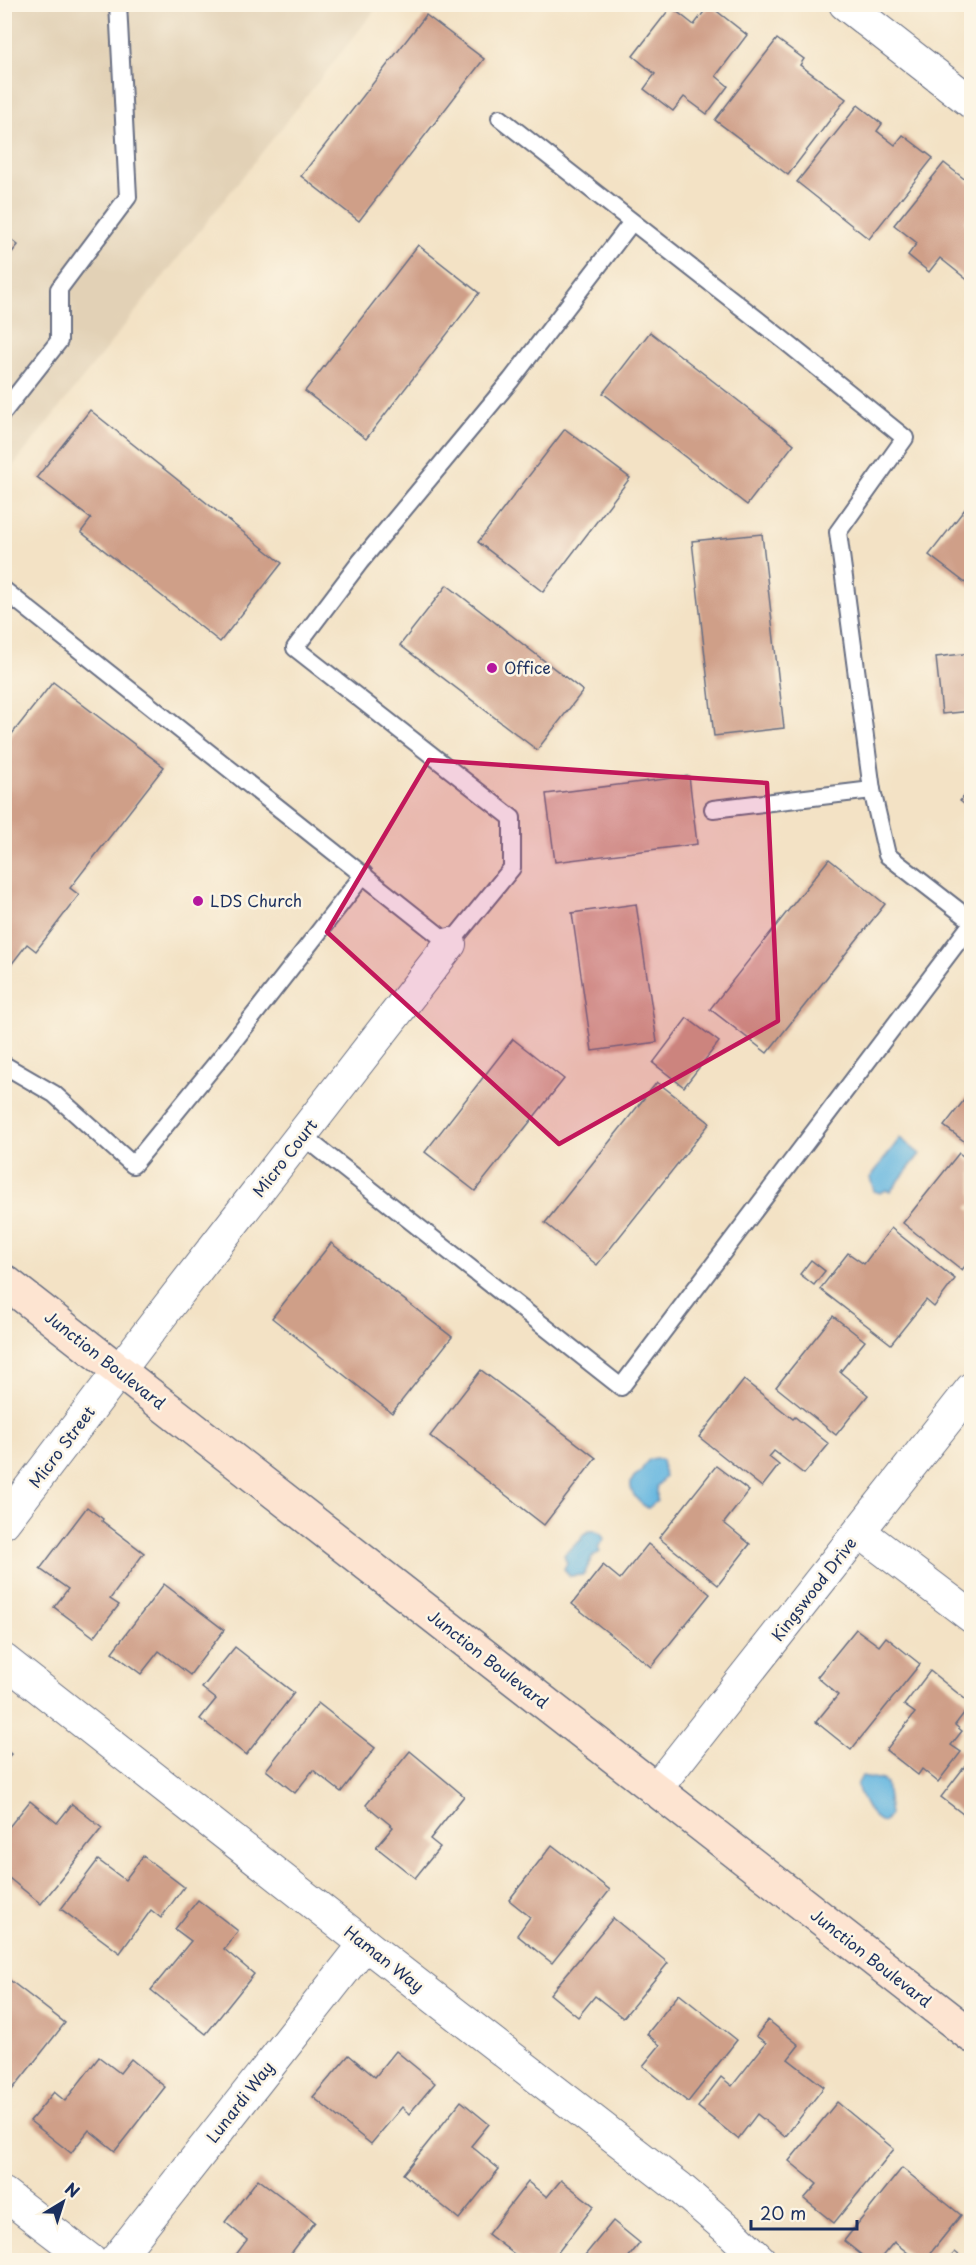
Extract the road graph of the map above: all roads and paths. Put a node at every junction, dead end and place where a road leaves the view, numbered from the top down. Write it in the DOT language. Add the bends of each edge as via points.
graph roads {
  1 [pos="118,4"];
  2 [pos="845,4"];
  3 [pos="972,104"];
  4 [pos="500,118"];
  5 [pos="632,222"];
  6 [pos="4,411"];
  7 [pos="4,590"];
  8 [pos="872,790"];
  9 [pos="712,809"];
  10 [pos="364,874"];
  11 [pos="972,922"];
  12 [pos="450,945"];
  13 [pos="4,1065"];
  14 [pos="303,1136"];
  15 [pos="4,1281"];
  16 [pos="120,1372"];
  17 [pos="972,1388"];
  18 [pos="4,1522"];
  19 [pos="860,1532"];
  20 [pos="972,1617"];
  21 [pos="4,1660"];
  22 [pos="655,1790"];
  23 [pos="365,1944"];
  24 [pos="972,2036"];
  25 [pos="4,2194"];
  26 [pos="90,2260"];
  27 [pos="116,2260"];
  28 [pos="760,2260"];
  1 -- 6 [label="lane" via="128,197 59,289 59,341"];
  2 -- 3 [label="street"];
  4 -- 5 [label="lane"];
  5 -- 8 [label="lane" via="905,438 838,532"];
  5 -- 12 [label="lane" via="511,380 360,562 295,648 512,818 512,868"];
  7 -- 10 [label="lane"];
  8 -- 9 [label="lane"];
  8 -- 11 [label="lane" via="887,855"];
  10 -- 12 [label="lane"];
  10 -- 13 [label="lane" via="133,1165 54,1094"];
  11 -- 14 [label="lane" via="621,1387"];
  12 -- 14 [label="street, Micro Court"];
  14 -- 16 [label="street, Micro Court"];
  15 -- 16 [label="main road, Junction Boulevard"];
  16 -- 18 [label="street, Micro Street"];
  16 -- 22 [label="main road, Junction Boulevard"];
  17 -- 19 [label="street, Kingswood Drive"];
  19 -- 20 [label="street"];
  19 -- 22 [label="street, Kingswood Drive"];
  21 -- 23 [label="street, Haman Way"];
  22 -- 24 [label="main road, Junction Boulevard"];
  23 -- 27 [label="street, Lunardi Way"];
  23 -- 28 [label="street, Haman Way" via="680,2188"];
  25 -- 26 [label="street"];
}
